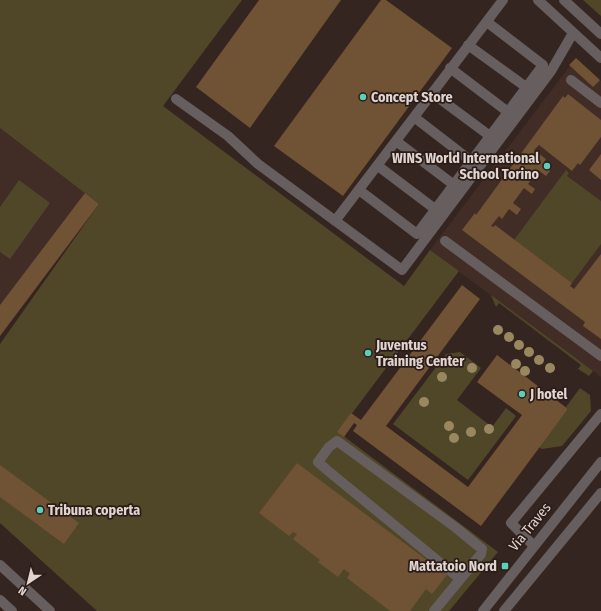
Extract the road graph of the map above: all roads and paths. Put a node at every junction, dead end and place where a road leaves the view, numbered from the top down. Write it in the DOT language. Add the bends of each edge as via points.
graph roads {
  1 [pos="503,0"];
  2 [pos="538,0"];
  3 [pos="564,0"];
  4 [pos="486,22"];
  5 [pos="574,33"];
  6 [pos="601,34"];
  7 [pos="468,45"];
  8 [pos="601,58"];
  9 [pos="450,68"];
  10 [pos="571,80"];
  11 [pos="526,87"];
  12 [pos="432,93"];
  13 [pos="176,99"];
  14 [pos="601,103"];
  15 [pos="508,112"];
  16 [pos="414,117"];
  17 [pos="490,136"];
  18 [pos="396,141"];
  19 [pos="471,161"];
  20 [pos="378,166"];
  21 [pos="454,184"];
  22 [pos="359,190"];
  23 [pos="435,209"];
  24 [pos="335,221"];
  25 [pos="445,242"];
  26 [pos="601,356"];
  27 [pos="601,414"];
  28 [pos="601,462"];
  29 [pos="601,493"];
  30 [pos="533,545"];
  31 [pos="0,565"];
  32 [pos="460,579"];
  33 [pos="0,600"];
  34 [pos="12,611"];
  35 [pos="50,611"];
  36 [pos="434,611"];
  37 [pos="483,611"];
  38 [pos="504,611"];
  1 -- 4 [label="street"];
  2 -- 5 [label="street"];
  3 -- 6 [label="street"];
  4 -- 7 [label="street"];
  4 -- 11 [label="street" via="542,65"];
  5 -- 8 [label="street"];
  5 -- 24 [label="street" via="551,71 402,270"];
  7 -- 9 [label="street"];
  7 -- 11 [label="street"];
  9 -- 12 [label="street"];
  9 -- 15 [label="street"];
  10 -- 14 [label="street"];
  11 -- 15 [label="street"];
  12 -- 16 [label="street"];
  12 -- 17 [label="street"];
  13 -- 24 [label="street" via="228,136 258,164"];
  15 -- 17 [label="street"];
  16 -- 18 [label="street"];
  16 -- 19 [label="street"];
  17 -- 19 [label="street"];
  18 -- 20 [label="street"];
  18 -- 21 [label="street"];
  19 -- 21 [label="street"];
  20 -- 22 [label="street"];
  20 -- 23 [label="street"];
  21 -- 23 [label="street"];
  22 -- 23 [label="street" via="417,234"];
  22 -- 24 [label="street"];
  25 -- 26 [label="street"];
  27 -- 30 [label="street" via="511,523"];
  28 -- 30 [label="street, Via Traves"];
  29 -- 38 [label="street"];
  30 -- 37 [label="street, Via Traves"];
  31 -- 35 [label="street"];
  32 -- 32 [label="street" via="481,554 482,549 337,441 329,447 318,462"];
  32 -- 36 [label="street"];
  33 -- 34 [label="street"];
}
